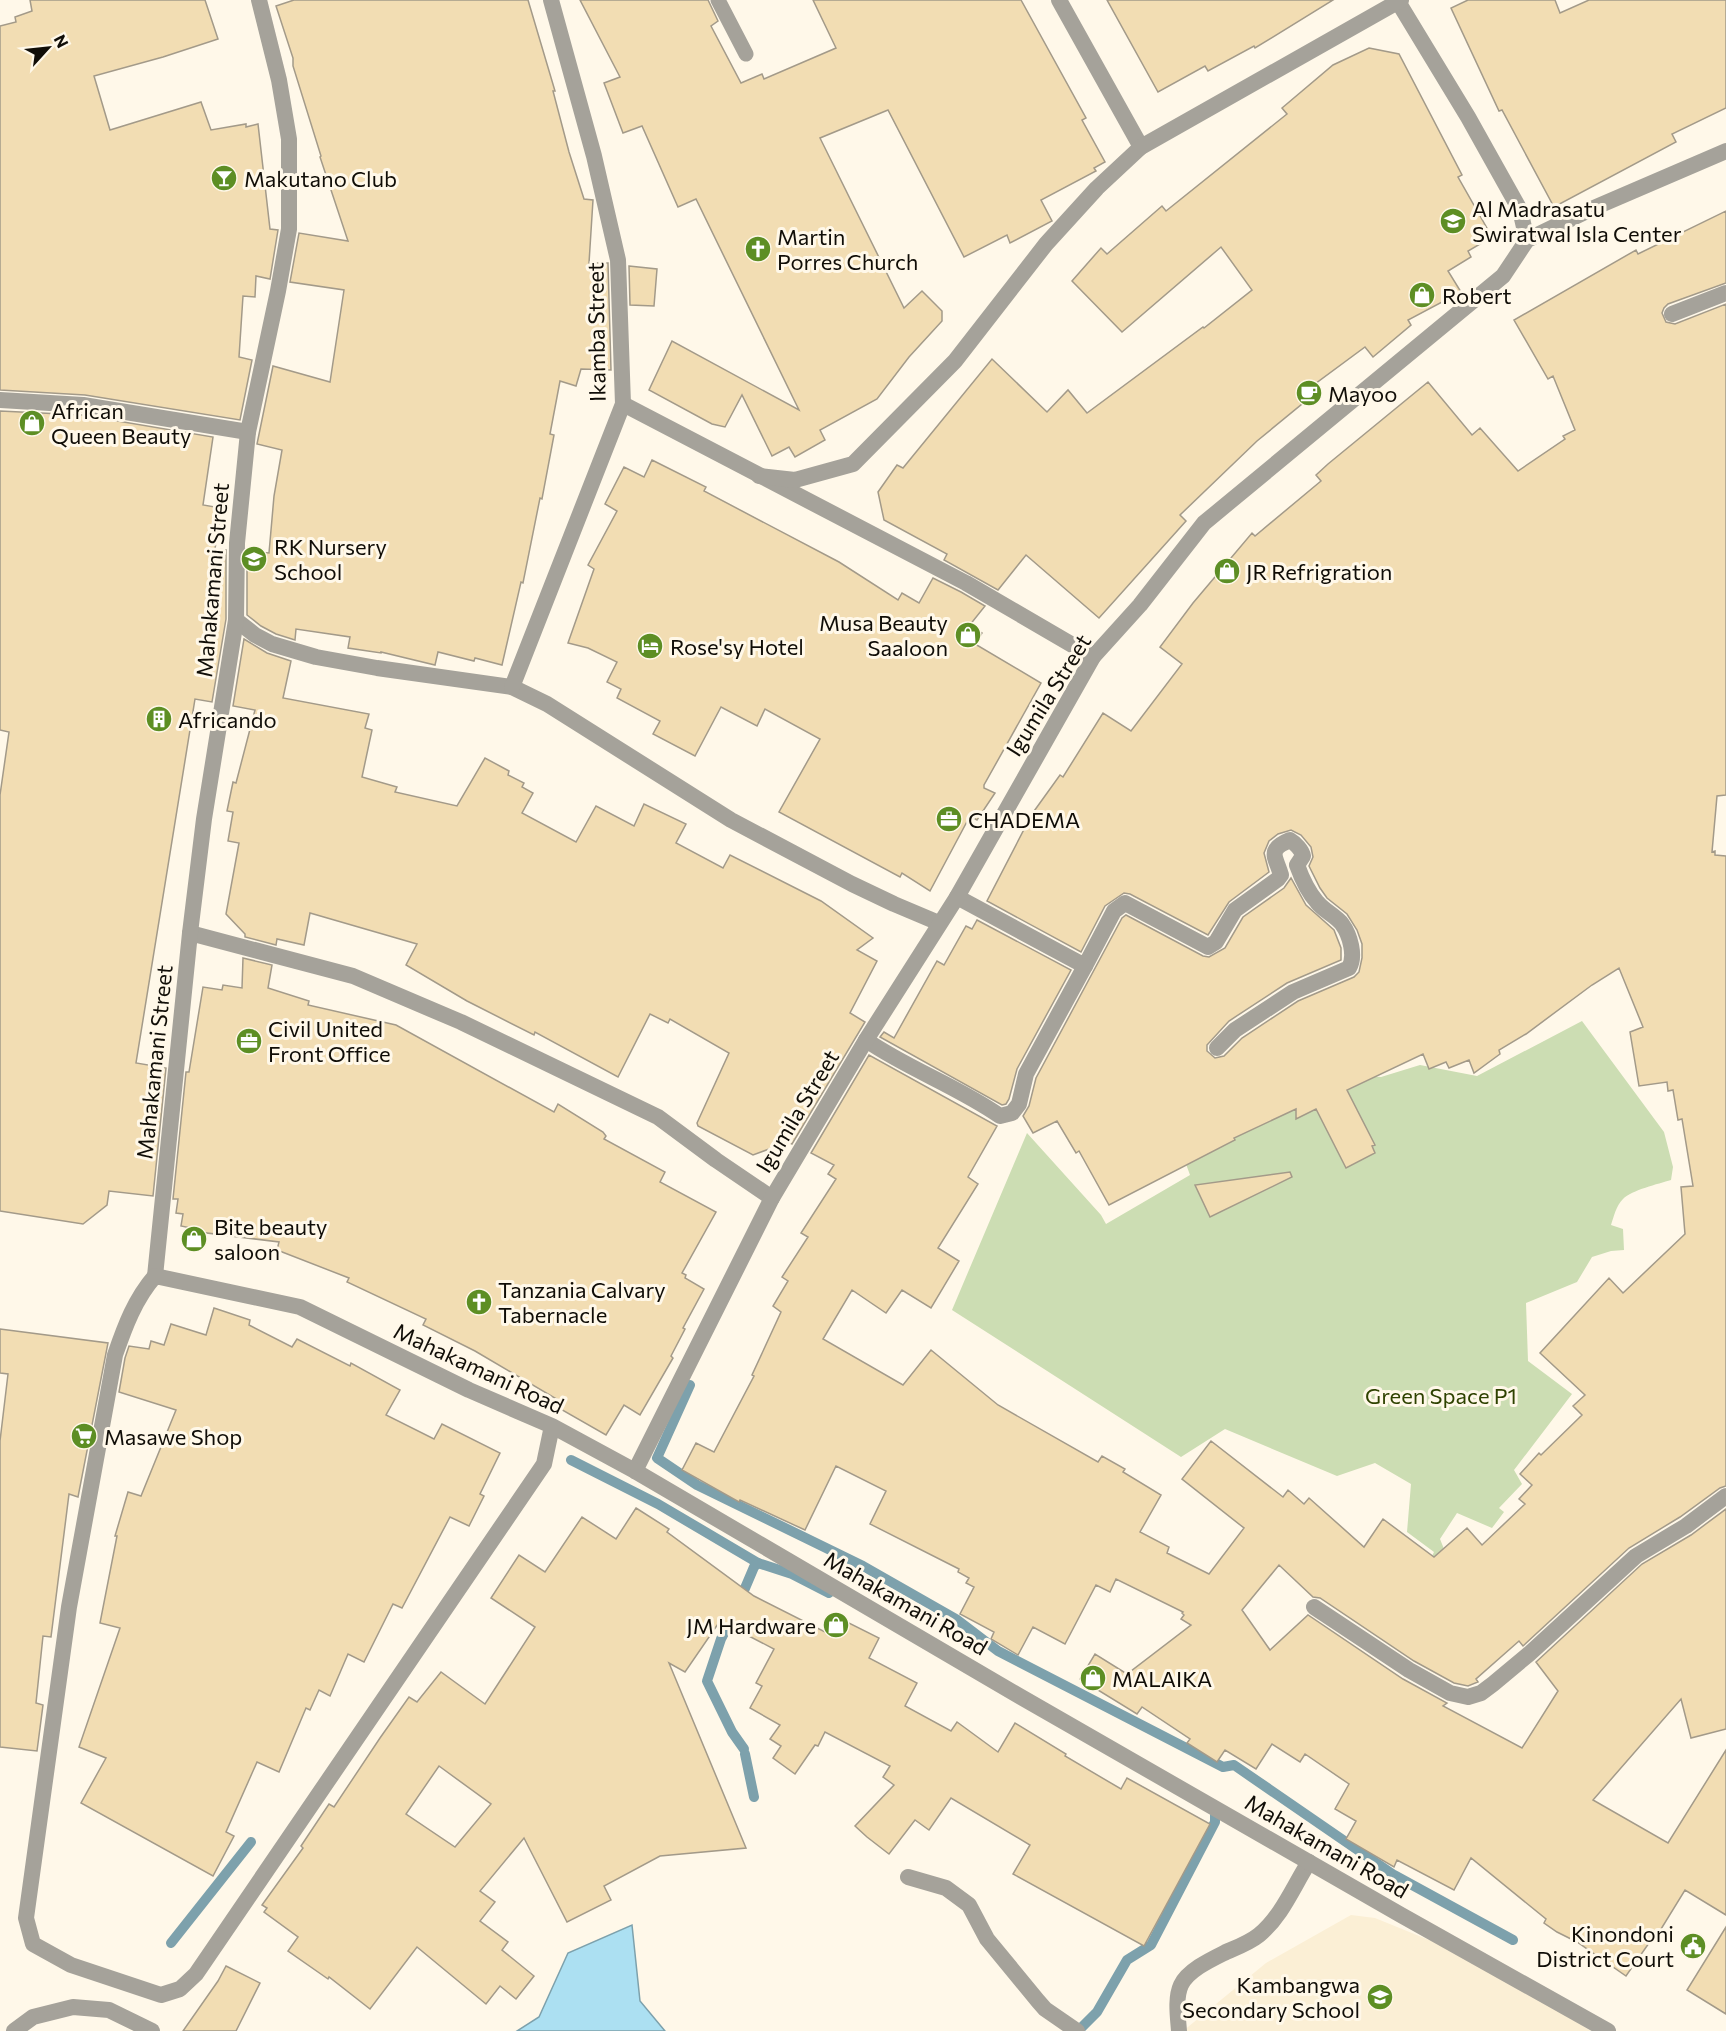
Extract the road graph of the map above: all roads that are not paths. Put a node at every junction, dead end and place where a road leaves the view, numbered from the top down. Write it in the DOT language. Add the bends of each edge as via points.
graph roads {
  1 [pos="259,0"];
  2 [pos="551,0"];
  3 [pos="718,0"];
  4 [pos="1059,0"];
  5 [pos="1399,0"];
  6 [pos="746,54"];
  7 [pos="1141,147"];
  8 [pos="1726,151"];
  9 [pos="1527,240"];
  10 [pos="1726,293"];
  11 [pos="1672,314"];
  12 [pos="0,400"];
  13 [pos="623,404"];
  14 [pos="248,432"];
  15 [pos="759,477"];
  16 [pos="236,620"];
  17 [pos="1093,657"];
  18 [pos="512,687"];
  19 [pos="957,897"];
  20 [pos="939,923"];
  21 [pos="190,933"];
  22 [pos="1085,966"];
  23 [pos="866,1040"];
  24 [pos="1217,1048"];
  25 [pos="771,1198"];
  26 [pos="155,1276"];
  27 [pos="552,1426"];
  28 [pos="634,1471"];
  29 [pos="1726,1496"];
  30 [pos="1314,1607"];
  31 [pos="1309,1862"];
  32 [pos="908,1877"];
  33 [pos="14,2031"];
  34 [pos="152,2031"];
  35 [pos="1077,2031"];
  36 [pos="1179,2031"];
  37 [pos="1608,2031"];
  1 -- 14 [label="street, Mahakamani Street" via="289,138 289,229"];
  2 -- 13 [label="street, Ikamba Street" via="618,260"];
  3 -- 6 [label="lane"];
  4 -- 7 [label="street"];
  5 -- 7 [label="street"];
  5 -- 9 [label="street" via="1520,210"];
  7 -- 15 [label="street" via="1046,244 955,361 854,464 795,480"];
  8 -- 9 [label="street"];
  9 -- 17 [label="street, Igumila Street" via="1503,276 1204,523 1140,605"];
  10 -- 11 [label="street"];
  12 -- 14 [label="street" via="83,405"];
  13 -- 15 [label="street"];
  13 -- 18 [label="street, Ikamba Street"];
  14 -- 16 [label="street, Mahakamani Street" via="237,543"];
  15 -- 17 [label="street" via="966,583"];
  16 -- 18 [label="street" via="272,644 316,657"];
  16 -- 21 [label="street, Mahakamani Street"];
  17 -- 19 [label="street, Igumila Street"];
  18 -- 20 [label="street" via="547,704 731,820 852,884"];
  19 -- 20 [label="street, Igumila Street"];
  19 -- 22 [label="street"];
  20 -- 23 [label="street, Igumila Street"];
  21 -- 25 [label="street" via="353,976 461,1022 658,1117"];
  21 -- 26 [label="street, Mahakamani Street"];
  22 -- 23 [label="street" via="1026,1074 1019,1104 1012,1113 1000,1116 969,1095 888,1056"];
  22 -- 24 [label="street" via="1114,910 1125,903 1204,946 1212,945 1236,910 1281,875 1274,853 1290,840 1303,852 1297,865 1308,890 1342,924 1351,947 1352,963 1349,968 1293,992 1235,1030"];
  23 -- 25 [label="street, Igumila Street"];
  25 -- 28 [label="street, Igumila Street"];
  26 -- 27 [label="street, Mahakamani Road" via="300,1307"];
  26 -- 27 [label="street" via="143,1289 128,1318 115,1355 69,1607 26,1918 33,1944 71,1965 161,1995 180,1989 196,1974 544,1464"];
  27 -- 28 [label="street, Mahakamani Road"];
  28 -- 31 [label="street, Mahakamani Road"];
  29 -- 30 [label="street" via="1636,1556 1511,1669 1481,1693 1468,1697 1450,1693 1416,1674"];
  31 -- 36 [label="street" via="1285,1904 1260,1934 1215,1957 1182,1984"];
  31 -- 37 [label="street, Mahakamani Road"];
  32 -- 35 [label="street" via="946,1888 969,1905 987,1939 1038,2001"];
  33 -- 34 [label="street" via="33,2017 74,2007 109,2010"];
}
